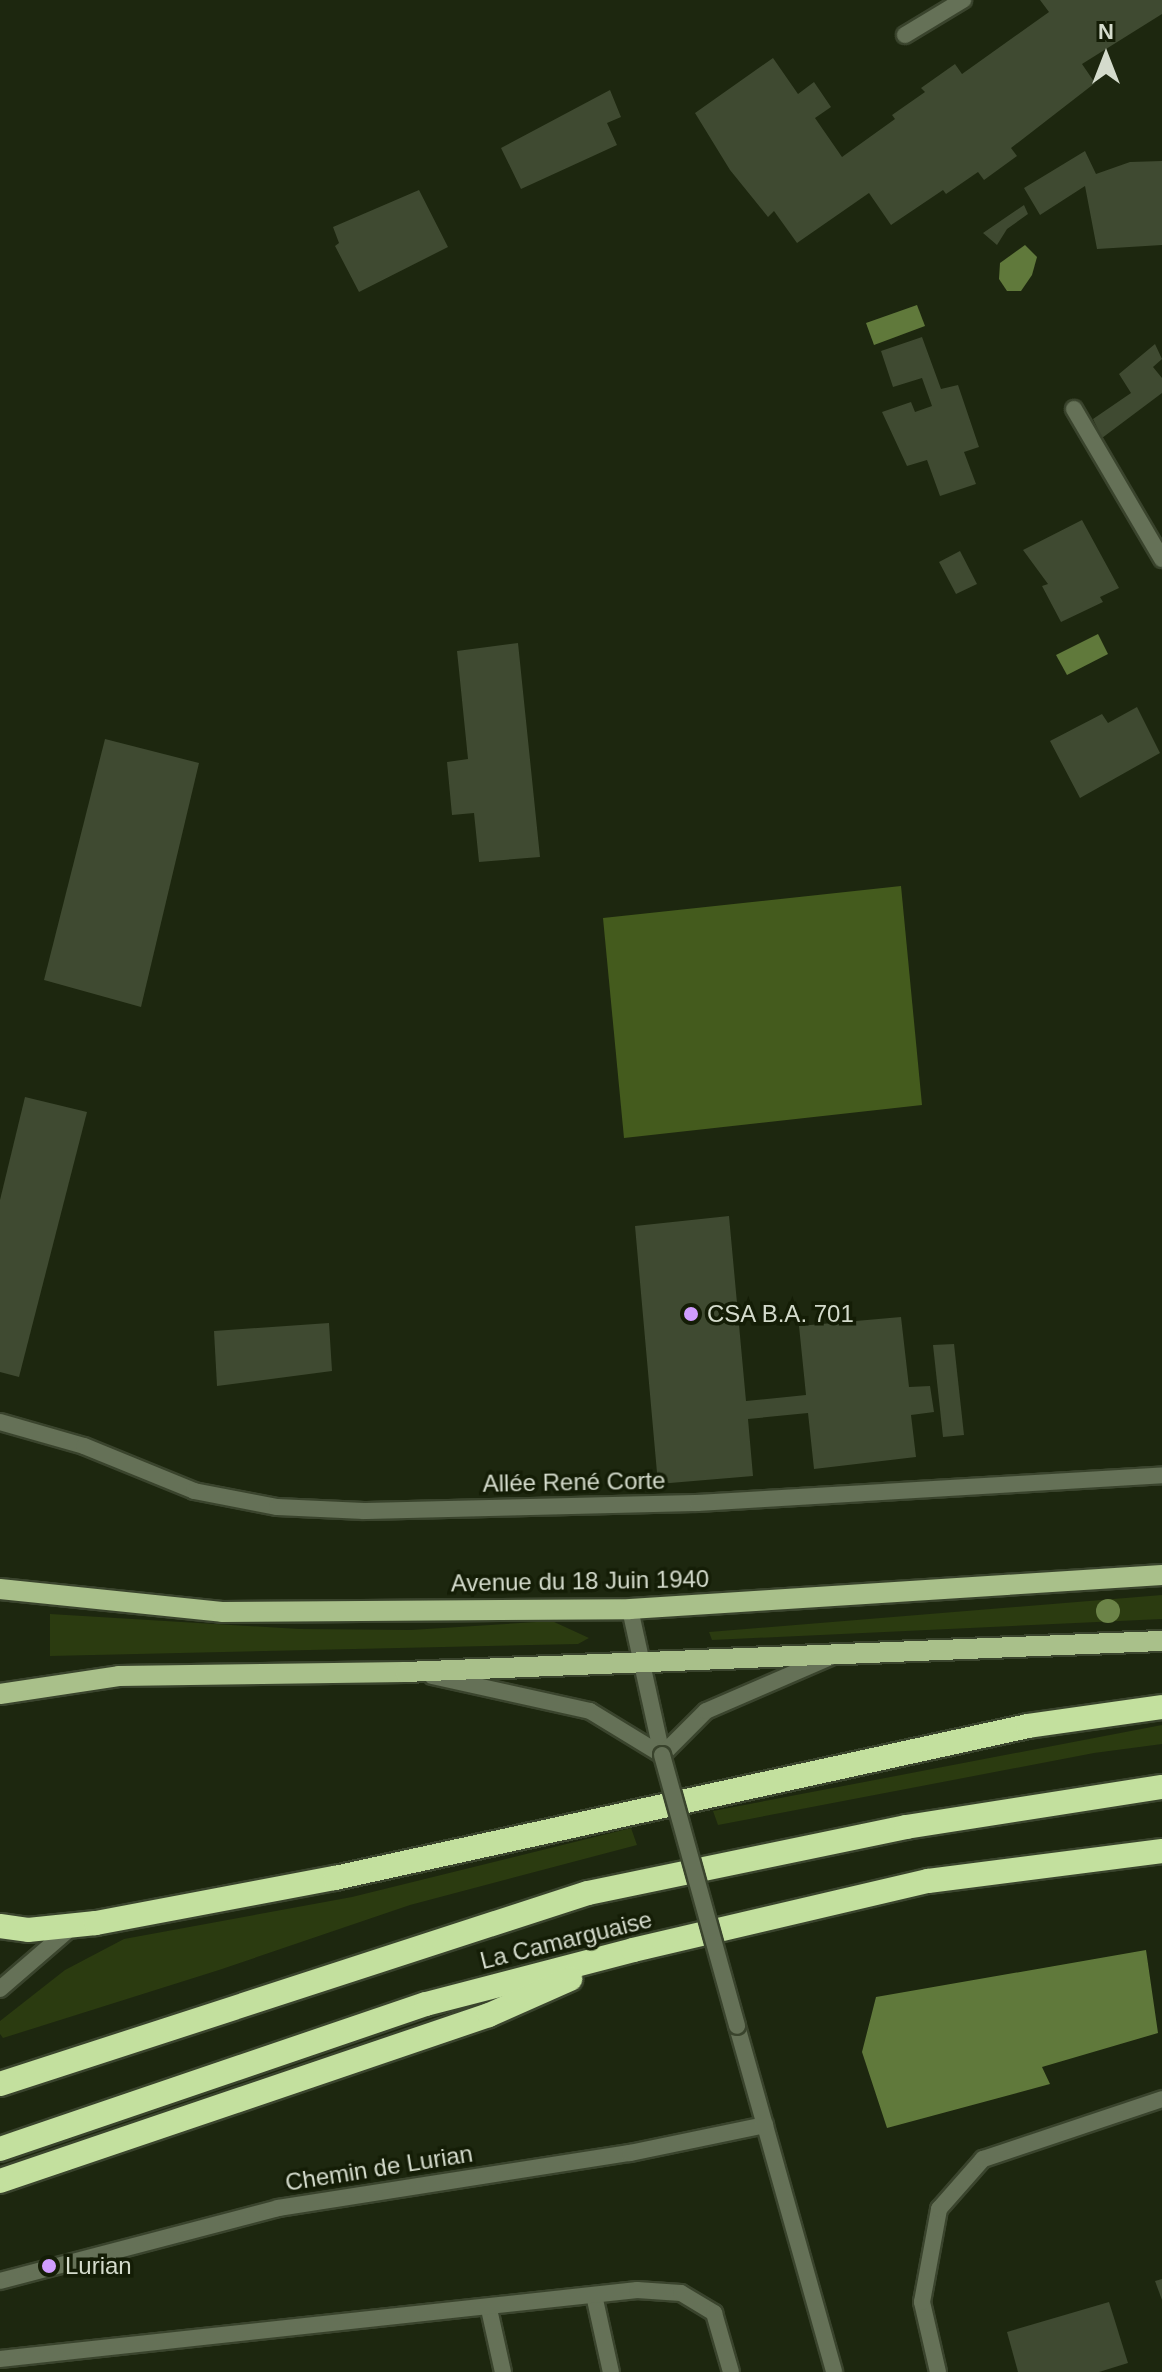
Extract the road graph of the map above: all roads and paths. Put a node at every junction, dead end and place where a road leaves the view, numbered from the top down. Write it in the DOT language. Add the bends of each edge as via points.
graph roads {
  1 [pos="963,0"];
  2 [pos="905,35"];
  3 [pos="1074,409"];
  4 [pos="1162,559"];
  5 [pos="0,1422"];
  6 [pos="1162,1475"];
  7 [pos="1162,1575"];
  8 [pos="0,1589"];
  9 [pos="630,1609"];
  10 [pos="1162,1641"];
  11 [pos="836,1654"];
  12 [pos="642,1660"];
  13 [pos="405,1672"];
  14 [pos="0,1694"];
  15 [pos="1162,1707"];
  16 [pos="662,1755"];
  17 [pos="1162,1787"];
  18 [pos="1162,1851"];
  19 [pos="74,1925"];
  20 [pos="0,1926"];
  21 [pos="633,1950"];
  22 [pos="0,1989"];
  23 [pos="0,2084"];
  24 [pos="1162,2099"];
  25 [pos="765,2125"];
  26 [pos="0,2149"];
  27 [pos="0,2181"];
  28 [pos="2,2281"];
  29 [pos="594,2295"];
  30 [pos="489,2309"];
  31 [pos="0,2359"];
  32 [pos="503,2372"];
  33 [pos="611,2372"];
  34 [pos="731,2372"];
  35 [pos="834,2372"];
  36 [pos="938,2372"];
  1 -- 2 [label="street"];
  3 -- 4 [label="street"];
  5 -- 6 [label="street, Allée René Corte" via="84,1446 194,1491 277,1507 335,1510 697,1503"];
  7 -- 9 [label="main road, Avenue du 18 Juin 1940"];
  8 -- 9 [label="main road, Avenue du 18 Juin 1940" via="222,1612"];
  9 -- 12 [label="street"];
  10 -- 11 [label="main road"];
  11 -- 12 [label="main road"];
  11 -- 16 [label="street" via="706,1711"];
  12 -- 13 [label="main road"];
  12 -- 16 [label="street"];
  13 -- 14 [label="main road" via="119,1676"];
  13 -- 16 [label="street" via="590,1711"];
  15 -- 19 [label="highway" via="1028,1726 335,1878"];
  16 -- 25 [label="street, bridge"];
  17 -- 23 [label="highway, La Camarguaise" via="906,1827 588,1893"];
  18 -- 21 [label="highway, La Camarguaise" via="928,1881"];
  19 -- 20 [label="highway"];
  19 -- 22 [label="street"];
  21 -- 26 [label="highway, La Camarguaise" via="426,2004"];
  21 -- 27 [label="highway" via="489,2015"];
  24 -- 36 [label="street" via="983,2159 939,2209 922,2302"];
  25 -- 28 [label="street, Chemin de Lurian" via="630,2153 278,2208"];
  25 -- 35 [label="street"];
  29 -- 30 [label="street"];
  29 -- 33 [label="street"];
  29 -- 34 [label="street" via="637,2290 681,2293 714,2313"];
  30 -- 31 [label="street"];
  30 -- 32 [label="street"];
}
